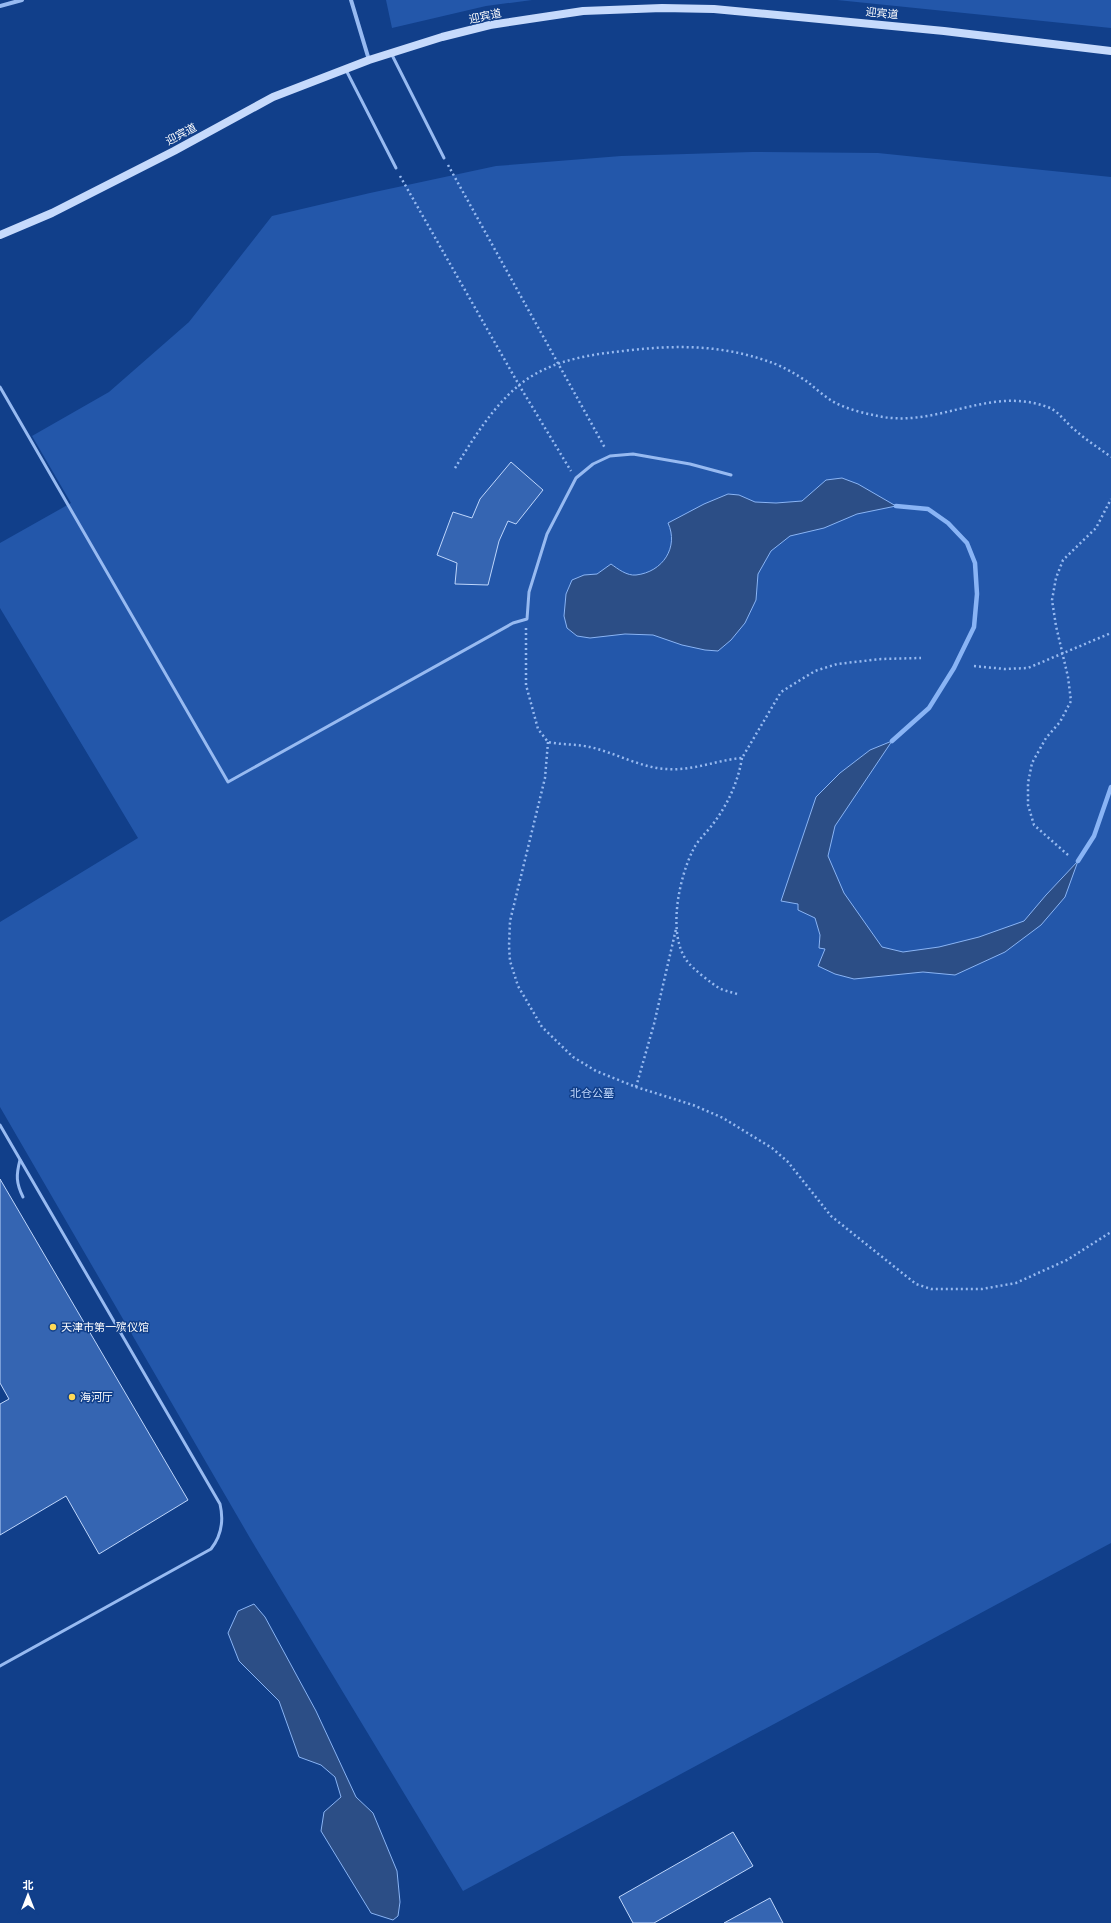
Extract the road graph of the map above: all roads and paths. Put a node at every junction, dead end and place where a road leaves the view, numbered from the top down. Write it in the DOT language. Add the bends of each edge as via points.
graph roads {
  1 [pos="22,0"];
  2 [pos="351,0"];
  3 [pos="0,6"];
  4 [pos="1111,51"];
  5 [pos="391,53"];
  6 [pos="369,60"];
  7 [pos="346,70"];
  8 [pos="444,158"];
  9 [pos="396,168"];
  10 [pos="0,235"];
  11 [pos="558,363"];
  12 [pos="519,385"];
  13 [pos="0,387"];
  14 [pos="610,456"];
  15 [pos="1111,457"];
  16 [pos="455,468"];
  17 [pos="731,475"];
  18 [pos="576,478"];
  19 [pos="1111,500"];
  20 [pos="527,619"];
  21 [pos="1111,633"];
  22 [pos="1062,654"];
  23 [pos="921,658"];
  24 [pos="974,666"];
  25 [pos="548,742"];
  26 [pos="742,758"];
  27 [pos="1068,855"];
  28 [pos="676,926"];
  29 [pos="737,994"];
  30 [pos="636,1087"];
  31 [pos="0,1125"];
  32 [pos="20,1160"];
  33 [pos="23,1197"];
  34 [pos="1111,1232"];
  35 [pos="0,1666"];
  1 -- 3 [label="street"];
  2 -- 6 [label="street"];
  4 -- 5 [label="street, 迎宾道" via="821,18 714,9 662,8 583,12 490,25 442,36"];
  5 -- 6 [label="street, 迎宾道"];
  5 -- 8 [label="lane"];
  6 -- 7 [label="street, 迎宾道"];
  7 -- 9 [label="lane"];
  7 -- 10 [label="street, 迎宾道" via="273,97 174,151 65,206"];
  8 -- 11 [label="path"];
  9 -- 12 [label="path"];
  11 -- 12 [label="path"];
  11 -- 14 [label="path"];
  11 -- 15 [label="path" via="589,355 658,347 716,348 771,362 806,381 832,401 879,417 930,416 1003,400 1025,401 1052,409 1075,431"];
  12 -- 16 [label="path" via="496,408"];
  12 -- 18 [label="path"];
  13 -- 20 [label="lane" via="228,782 513,623"];
  14 -- 17 [label="lane" via="653,456"];
  14 -- 18 [label="lane" via="593,464"];
  18 -- 20 [label="lane" via="560,506 543,546 529,592"];
  19 -- 22 [label="path" via="1096,528 1063,560 1056,578 1052,600"];
  20 -- 25 [label="path" via="526,685 538,729"];
  21 -- 22 [label="path"];
  22 -- 24 [label="path" via="1028,668"];
  22 -- 27 [label="path" via="1071,701 1032,763 1028,805 1034,825"];
  23 -- 26 [label="path" via="837,664 797,682 781,692"];
  25 -- 26 [label="path" via="589,747 666,770"];
  25 -- 30 [label="path" via="545,778 510,921 510,961 526,1001 542,1028 559,1045 596,1071"];
  26 -- 28 [label="path" via="738,779 731,795 719,817 693,849 676,910"];
  28 -- 29 [label="path" via="679,944 687,962 719,988"];
  28 -- 30 [label="path" via="654,1024"];
  30 -- 34 [label="path" via="724,1118 772,1148 788,1162 831,1216 916,1284 931,1289 982,1289 1016,1282 1067,1260"];
  31 -- 32 [label="lane"];
  32 -- 33 [label="lane" via="16,1177 17,1186"];
  32 -- 35 [label="lane" via="220,1504 223,1517 222,1528 210,1549"];
}
